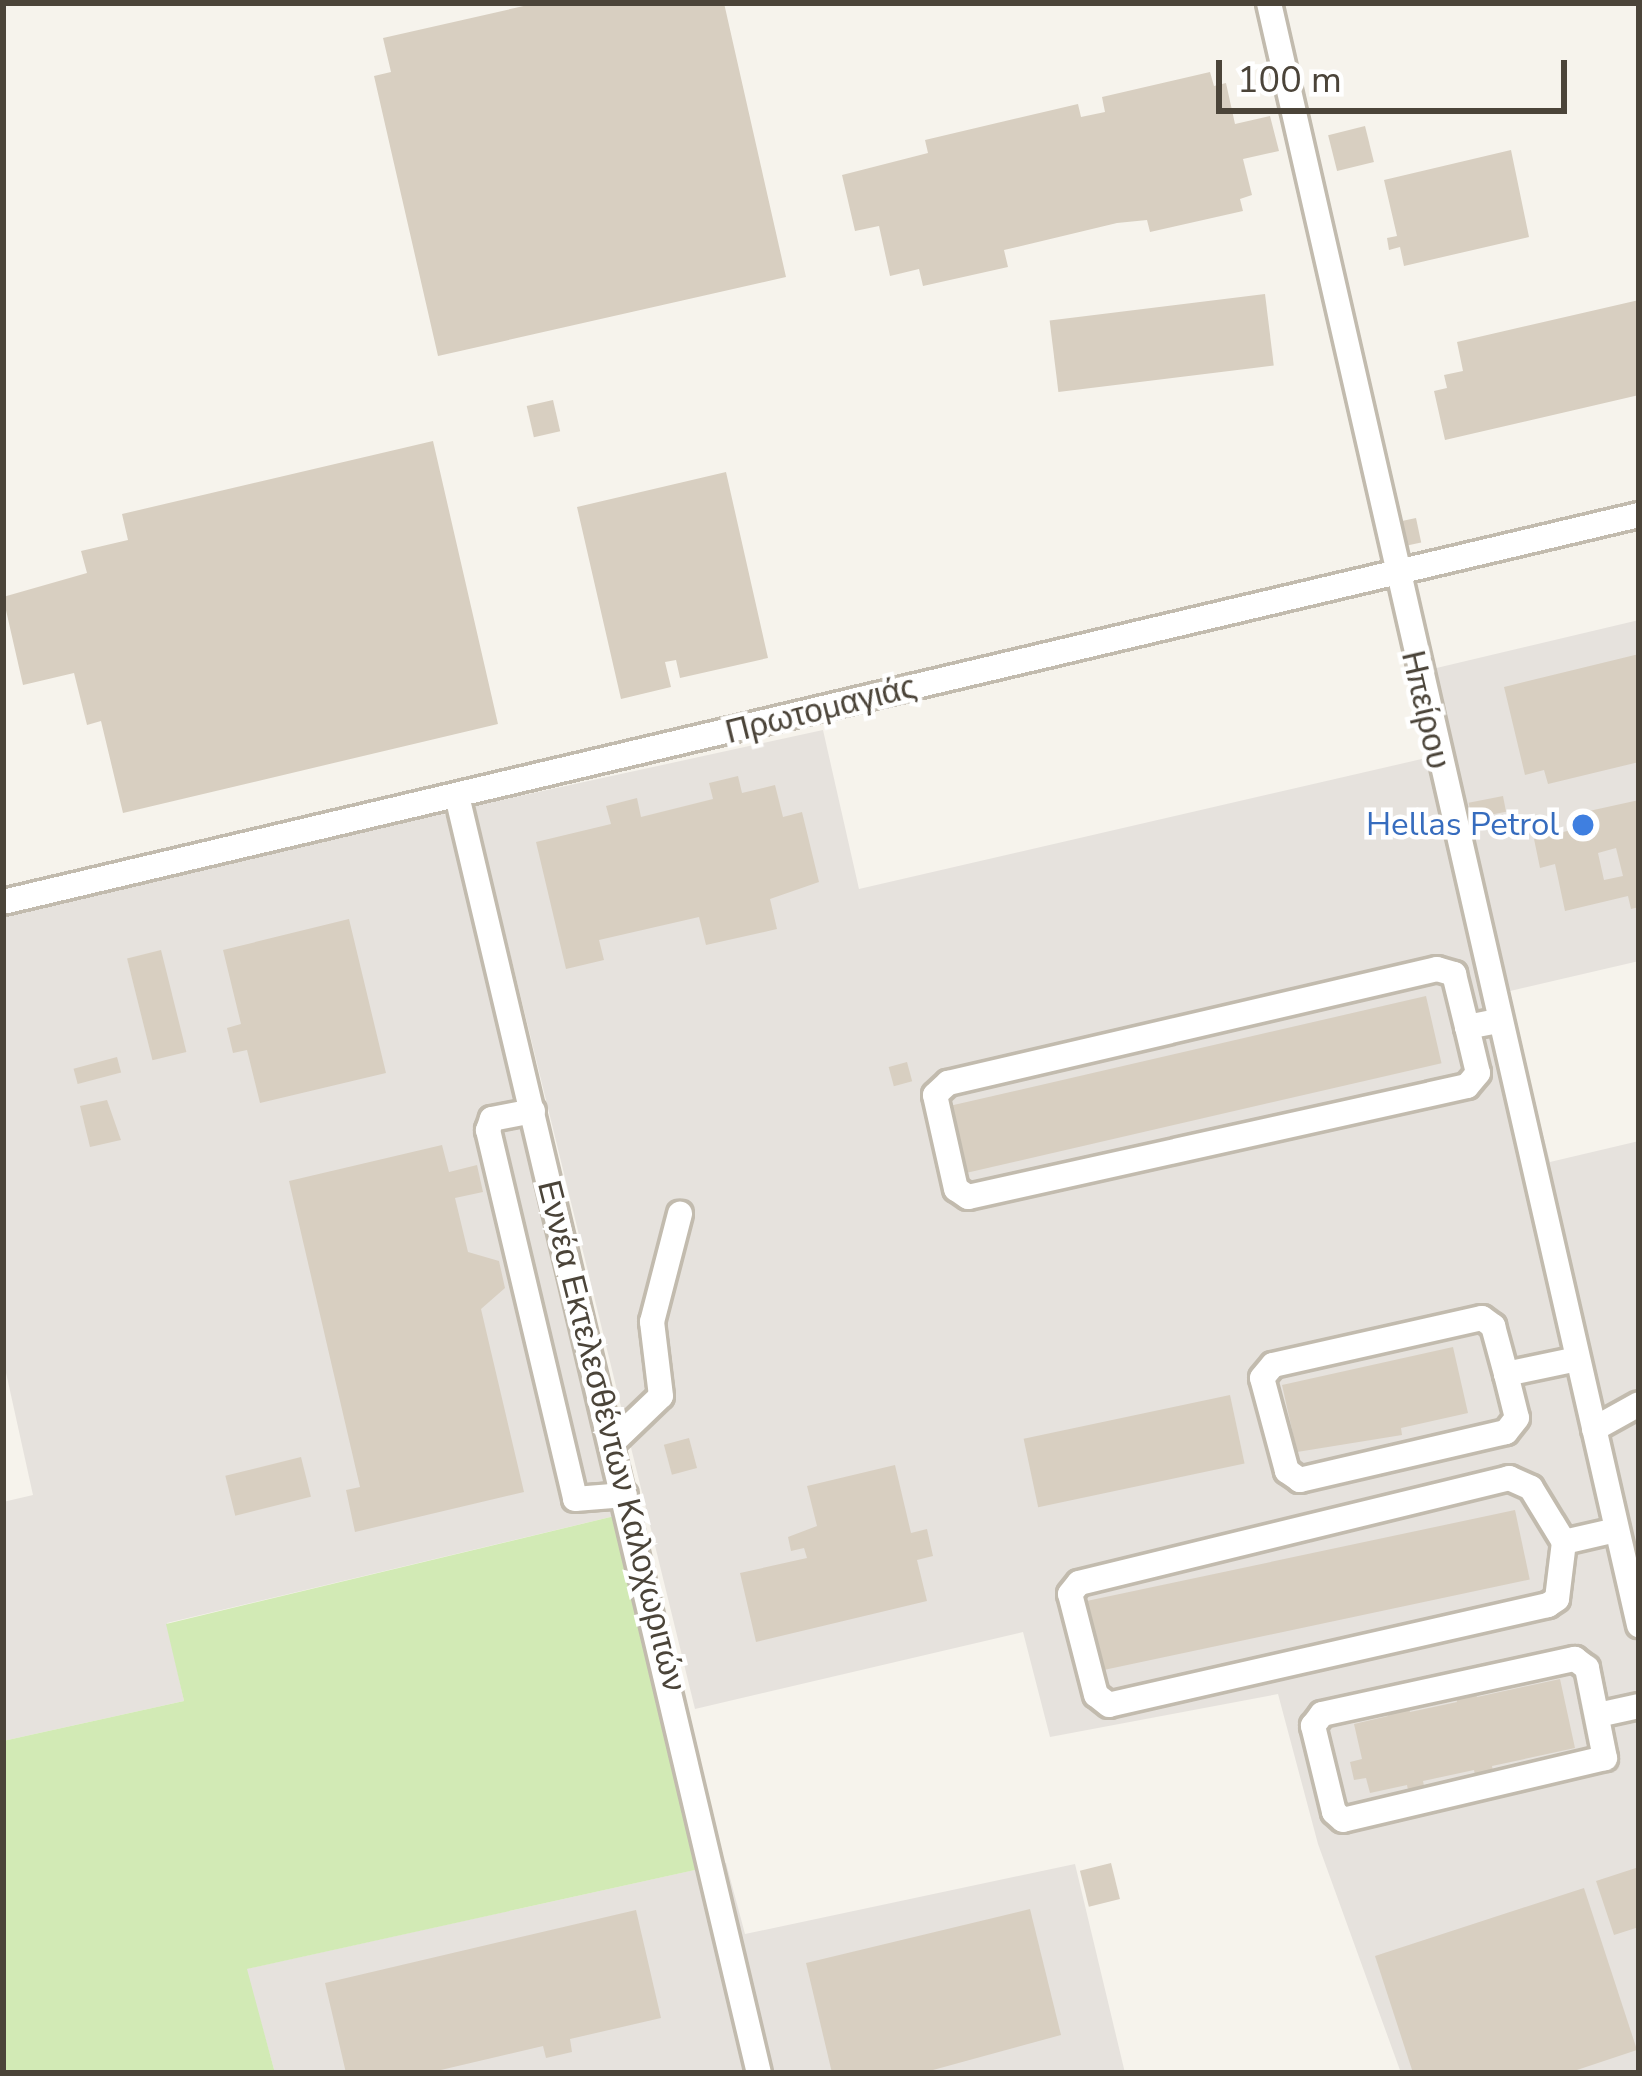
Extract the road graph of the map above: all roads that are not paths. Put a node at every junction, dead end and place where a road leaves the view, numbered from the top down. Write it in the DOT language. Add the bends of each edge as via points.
graph roads {
  1 [pos="1269,3"];
  2 [pos="1639,515"];
  3 [pos="1392,568"];
  4 [pos="458,800"];
  5 [pos="3,902"];
  6 [pos="1498,1021"];
  7 [pos="1467,1028"];
  8 [pos="533,1111"];
  9 [pos="680,1214"];
  10 [pos="1577,1359"];
  11 [pos="1506,1374"];
  12 [pos="1639,1404"];
  13 [pos="1594,1429"];
  14 [pos="613,1442"];
  15 [pos="625,1495"];
  16 [pos="1616,1530"];
  17 [pos="1564,1542"];
  18 [pos="1639,1625"];
  19 [pos="1639,1706"];
  20 [pos="1598,1714"];
  21 [pos="759,2073"];
  1 -- 3 [label="street, Ηπείρου"];
  2 -- 3 [label="street, Πρωτομαγιάς"];
  3 -- 4 [label="street, Πρωτομαγιάς"];
  3 -- 6 [label="street, Ηπείρου"];
  4 -- 5 [label="street, Πρωτομαγιάς"];
  4 -- 8 [label="street, Εννέα Εκτελεσθέντων Καλοχωριτών"];
  6 -- 7 [label="street"];
  6 -- 10 [label="street, Ηπείρου"];
  7 -- 7 [label="street" via="1454,974 1437,969 948,1083 935,1095 956,1189 968,1197 1467,1086 1478,1073"];
  8 -- 14 [label="street, Εννέα Εκτελεσθέντων Καλοχωριτών"];
  8 -- 15 [label="street" via="492,1119 488,1130 569,1476 578,1502"];
  9 -- 14 [label="street" via="652,1322 661,1396"];
  10 -- 11 [label="street"];
  10 -- 13 [label="street, Ηπείρου"];
  11 -- 11 [label="street" via="1493,1326 1482,1318 1274,1364 1262,1378 1287,1471 1300,1480 1505,1432 1517,1418"];
  12 -- 13 [label="street"];
  13 -- 16 [label="street, Ηπείρου"];
  14 -- 15 [label="street, Εννέα Εκτελεσθέντων Καλοχωριτών"];
  15 -- 21 [label="street, Εννέα Εκτελεσθέντων Καλοχωριτών"];
  16 -- 17 [label="street"];
  16 -- 18 [label="street, Ηπείρου"];
  17 -- 17 [label="street" via="1532,1488 1509,1478 1079,1583 1070,1594 1096,1695 1109,1706 1548,1605 1557,1599"];
  19 -- 20 [label="street"];
  20 -- 20 [label="street" via="1587,1668 1575,1658 1322,1714 1313,1726 1343,1820 1595,1763 1606,1750"];
}
